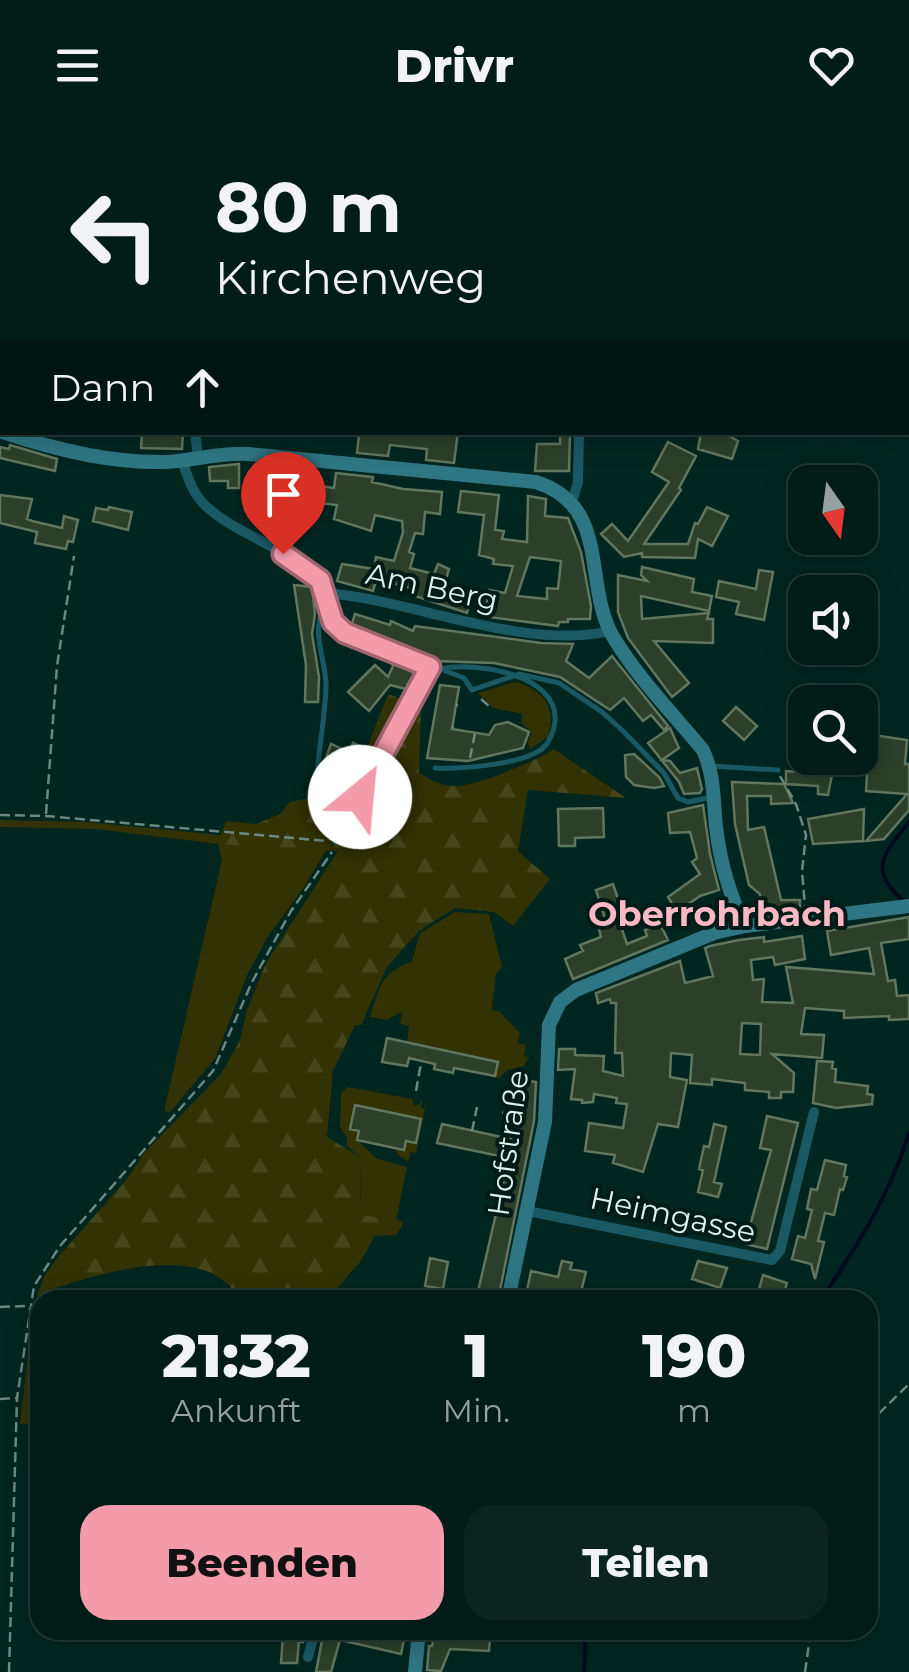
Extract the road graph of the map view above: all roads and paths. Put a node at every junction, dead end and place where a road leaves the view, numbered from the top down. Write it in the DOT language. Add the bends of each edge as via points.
graph roads {
  1 [pos="15,435"];
  2 [pos="194,435"];
  3 [pos="579,435"];
  4 [pos="198,458"];
  5 [pos="182,461"];
  6 [pos="572,501"];
  7 [pos="74,556"];
  8 [pos="327,598"];
  9 [pos="610,631"];
  10 [pos="430,667"];
  11 [pos="438,669"];
  12 [pos="514,676"];
  13 [pos="472,690"];
  14 [pos="490,708"];
  15 [pos="475,733"];
  16 [pos="710,766"];
  17 [pos="435,768"];
  18 [pos="469,770"];
  19 [pos="778,770"];
  20 [pos="317,776"];
  21 [pos="715,796"];
  22 [pos="0,815"];
  23 [pos="46,816"];
  24 [pos="335,842"];
  25 [pos="904,906"];
  26 [pos="803,920"];
  27 [pos="745,926"];
  28 [pos="422,1063"];
  29 [pos="416,1090"];
  30 [pos="477,1107"];
  31 [pos="514,1111"];
  32 [pos="502,1112"];
  33 [pos="814,1112"];
  34 [pos="472,1131"];
  35 [pos="528,1211"];
  36 [pos="33,1290"];
  37 [pos="510,1290"];
  38 [pos="0,1307"];
  39 [pos="30,1308"];
  40 [pos="30,1314"];
  41 [pos="909,1384"];
  42 [pos="17,1398"];
  43 [pos="0,1399"];
  44 [pos="878,1414"];
  45 [pos="313,1640"];
  46 [pos="417,1640"];
  47 [pos="810,1640"];
  48 [pos="308,1657"];
  49 [pos="9,1672"];
  50 [pos="415,1672"];
  51 [pos="805,1672"];
  1 -- 5 [label="main road" via="119,459"];
  2 -- 4 [label="street"];
  3 -- 6 [label="street"];
  4 -- 5 [label="main road"];
  4 -- 6 [label="main road" via="249,454 536,482"];
  5 -- 8 [label="street, Am Berg" via="208,508 316,575"];
  6 -- 9 [label="main road" via="588,534"];
  7 -- 23 [label="path" via="57,666"];
  8 -- 9 [label="street, Am Berg" via="547,634"];
  8 -- 10 [label="lane" via="333,622 345,633"];
  8 -- 20 [label="lane" via="318,632 326,686"];
  9 -- 16 [label="main road"];
  10 -- 11 [label="lane"];
  10 -- 24 [label="lane"];
  11 -- 12 [label="lane" via="476,666"];
  11 -- 13 [label="lane" via="464,678"];
  12 -- 13 [label="lane"];
  12 -- 18 [label="lane" via="550,698 551,736 534,752"];
  12 -- 21 [label="lane" via="559,683 602,712 658,766 682,801"];
  13 -- 14 [label="path"];
  15 -- 18 [label="path"];
  16 -- 19 [label="lane"];
  16 -- 21 [label="main road"];
  17 -- 18 [label="lane"];
  19 -- 26 [label="path" via="806,834"];
  21 -- 27 [label="main road" via="724,866"];
  22 -- 23 [label="path"];
  23 -- 24 [label="path"];
  24 -- 36 [label="path" via="252,982 212,1071 47,1262"];
  25 -- 26 [label="main road, Hofstraße"];
  26 -- 27 [label="main road, Hofstraße"];
  27 -- 35 [label="main road, Hofstraße" via="600,979 555,1009"];
  28 -- 29 [label="path"];
  30 -- 34 [label="path"];
  31 -- 32 [label="path"];
  33 -- 35 [label="street, Heimgasse" via="772,1260"];
  35 -- 37 [label="main road, Hofstraße"];
  38 -- 39 [label="path"];
  40 -- 42 [label="path"];
  41 -- 44 [label="path"];
  42 -- 43 [label="path"];
  42 -- 49 [label="path"];
  45 -- 48 [label="street"];
  46 -- 50 [label="main road"];
  47 -- 51 [label="path"];
}
